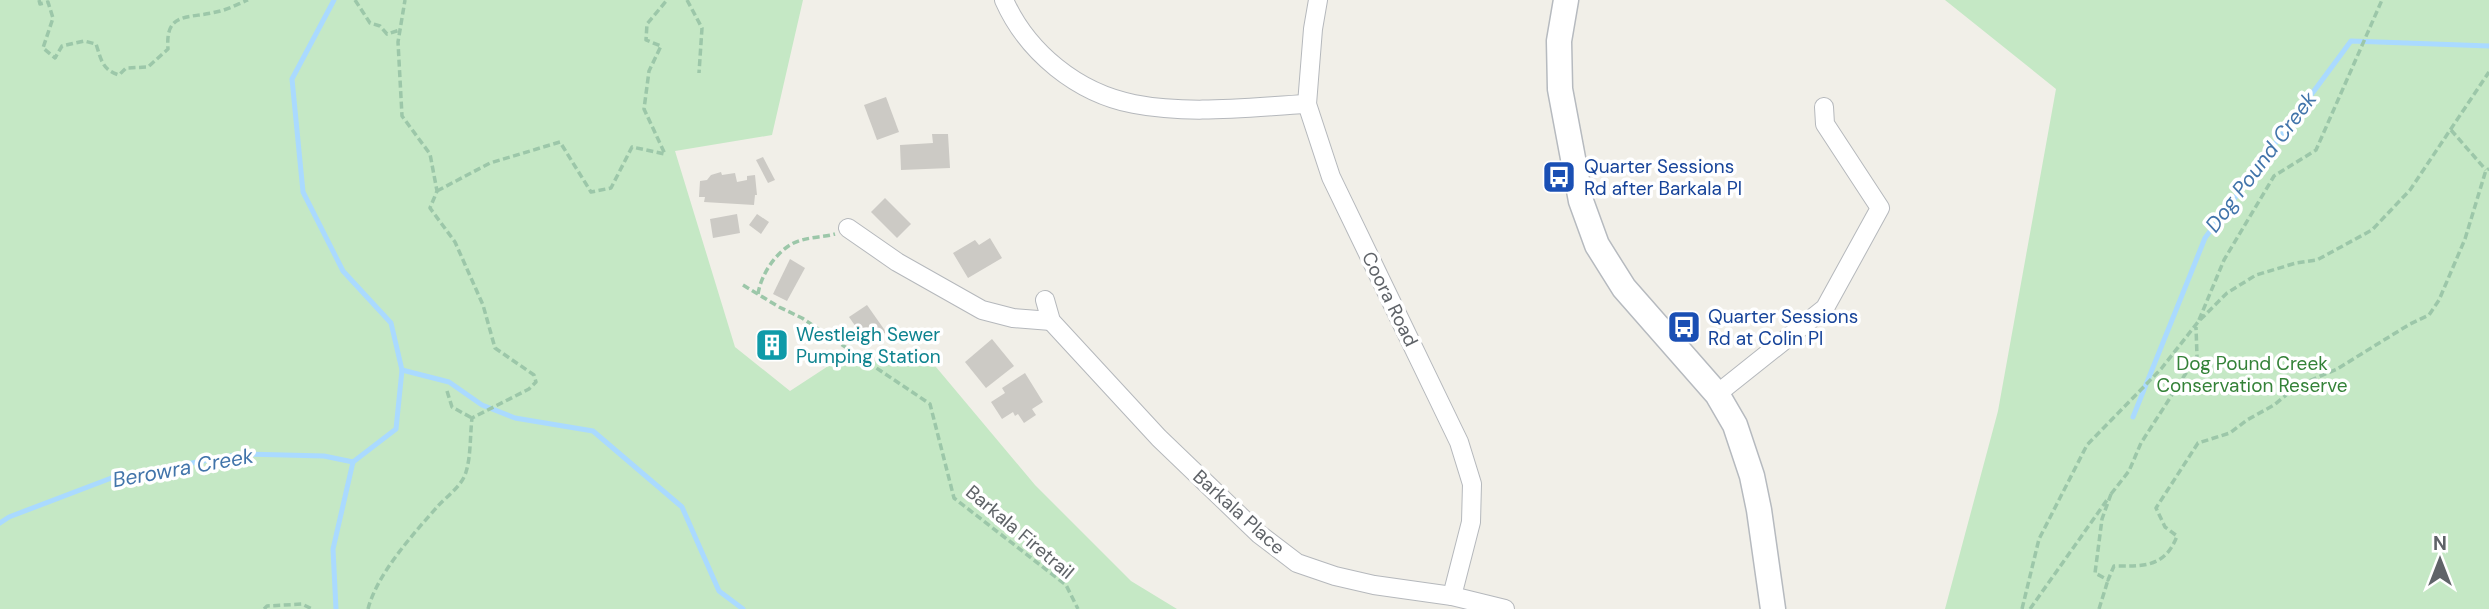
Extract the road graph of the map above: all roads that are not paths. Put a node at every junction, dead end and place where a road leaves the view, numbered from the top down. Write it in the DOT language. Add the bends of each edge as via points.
graph roads {
  1 [pos="1004,0"];
  2 [pos="1318,0"];
  3 [pos="1566,0"];
  4 [pos="1307,104"];
  5 [pos="1824,107"];
  6 [pos="849,228"];
  7 [pos="1045,300"];
  8 [pos="1051,321"];
  9 [pos="1717,394"];
  10 [pos="1452,597"];
  11 [pos="1505,609"];
  12 [pos="1773,609"];
  1 -- 4 [label="street" via="1039,53 1080,85 1133,104 1184,109"];
  2 -- 4 [label="street, Coora Road"];
  3 -- 9 [label="main road" via="1559,41 1560,89 1581,201 1597,245 1624,288"];
  4 -- 10 [label="street, Coora Road" via="1331,177 1459,442 1472,484 1471,522"];
  5 -- 9 [label="street" via="1825,124 1880,208 1825,308"];
  6 -- 8 [label="street" via="897,262 982,310"];
  7 -- 8 [label="street, Barkala Place"];
  8 -- 10 [label="street, Barkala Place" via="1158,438 1259,534 1297,563 1374,585"];
  9 -- 12 [label="main road" via="1735,425 1752,476"];
  10 -- 11 [label="street, Barkala Place"];
}
